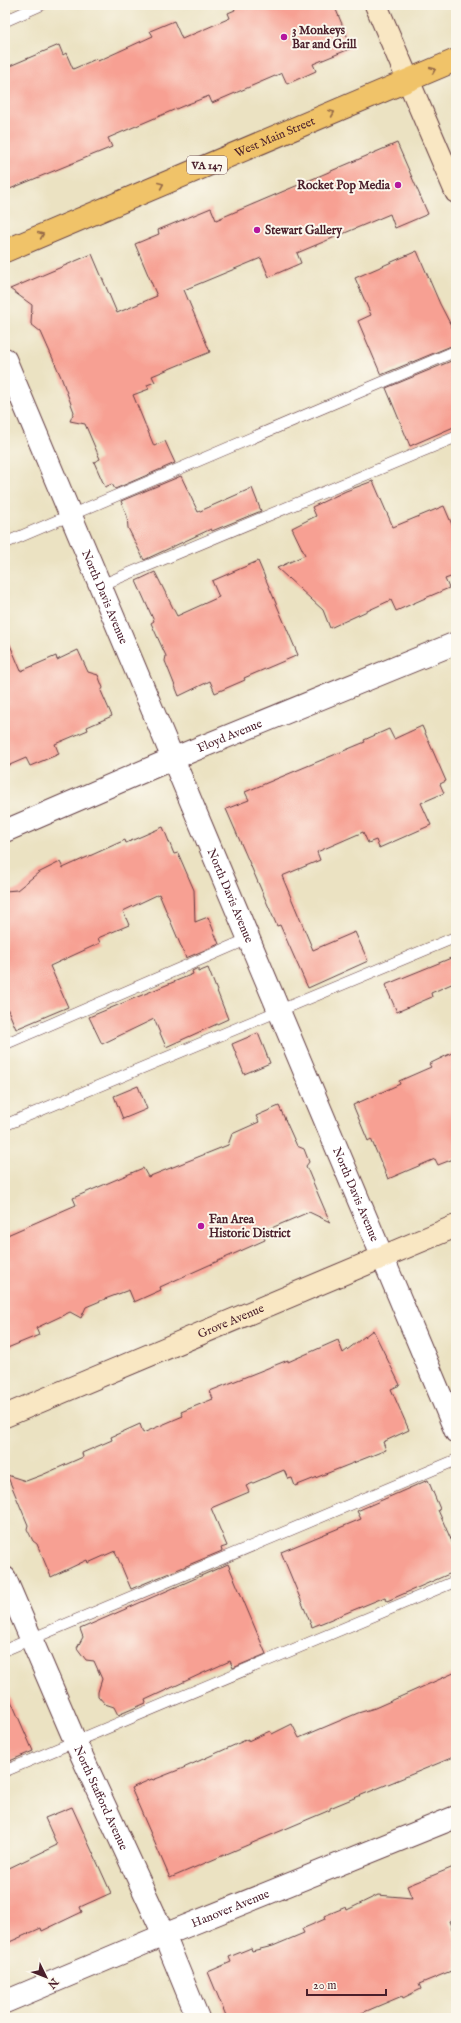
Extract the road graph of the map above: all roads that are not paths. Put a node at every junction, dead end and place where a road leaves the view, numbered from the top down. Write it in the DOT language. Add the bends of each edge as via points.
graph roads {
  1 [pos="41,5"];
  2 [pos="376,5"];
  3 [pos="5,20"];
  4 [pos="456,60"];
  5 [pos="409,80"];
  6 [pos="456,192"];
  7 [pos="5,250"];
  8 [pos="456,351"];
  9 [pos="5,360"];
  10 [pos="456,437"];
  11 [pos="69,515"];
  12 [pos="5,543"];
  13 [pos="99,586"];
  14 [pos="456,643"];
  15 [pos="172,759"];
  16 [pos="5,831"];
  17 [pos="456,937"];
  18 [pos="248,939"];
  19 [pos="278,1011"];
  20 [pos="5,1044"];
  21 [pos="5,1125"];
  22 [pos="456,1226"];
  23 [pos="382,1257"];
  24 [pos="5,1416"];
  25 [pos="456,1432"];
  26 [pos="456,1460"];
  27 [pos="5,1578"];
  28 [pos="456,1581"];
  29 [pos="31,1638"];
  30 [pos="5,1650"];
  31 [pos="75,1741"];
  32 [pos="5,1771"];
  33 [pos="456,1817"];
  34 [pos="164,1935"];
  35 [pos="5,2002"];
  36 [pos="198,2018"];
  1 -- 3 [label="lane"];
  2 -- 5 [label="street"];
  5 -- 4 [label="main road, West Main Street / VA 147, one-way"];
  5 -- 6 [label="street"];
  7 -- 5 [label="main road, West Main Street / VA 147, one-way"];
  8 -- 11 [label="lane"];
  9 -- 11 [label="street, North Davis Avenue"];
  10 -- 13 [label="lane"];
  11 -- 12 [label="lane"];
  11 -- 13 [label="street, North Davis Avenue"];
  13 -- 15 [label="street, North Davis Avenue"];
  14 -- 15 [label="street, Floyd Avenue"];
  15 -- 16 [label="street, Floyd Avenue"];
  15 -- 18 [label="street, North Davis Avenue"];
  17 -- 19 [label="lane"];
  18 -- 19 [label="street, North Davis Avenue"];
  18 -- 20 [label="lane"];
  19 -- 21 [label="lane"];
  19 -- 23 [label="street, North Davis Avenue"];
  22 -- 23 [label="street, Grove Avenue"];
  23 -- 24 [label="street, Grove Avenue"];
  23 -- 25 [label="street, North Davis Avenue"];
  26 -- 29 [label="lane"];
  27 -- 29 [label="street, North Stafford Avenue"];
  28 -- 31 [label="lane"];
  29 -- 30 [label="lane"];
  29 -- 31 [label="street, North Stafford Avenue"];
  31 -- 32 [label="lane"];
  31 -- 34 [label="street, North Stafford Avenue"];
  33 -- 34 [label="street, Hanover Avenue"];
  34 -- 35 [label="street, Hanover Avenue"];
  34 -- 36 [label="street, North Stafford Avenue"];
}
